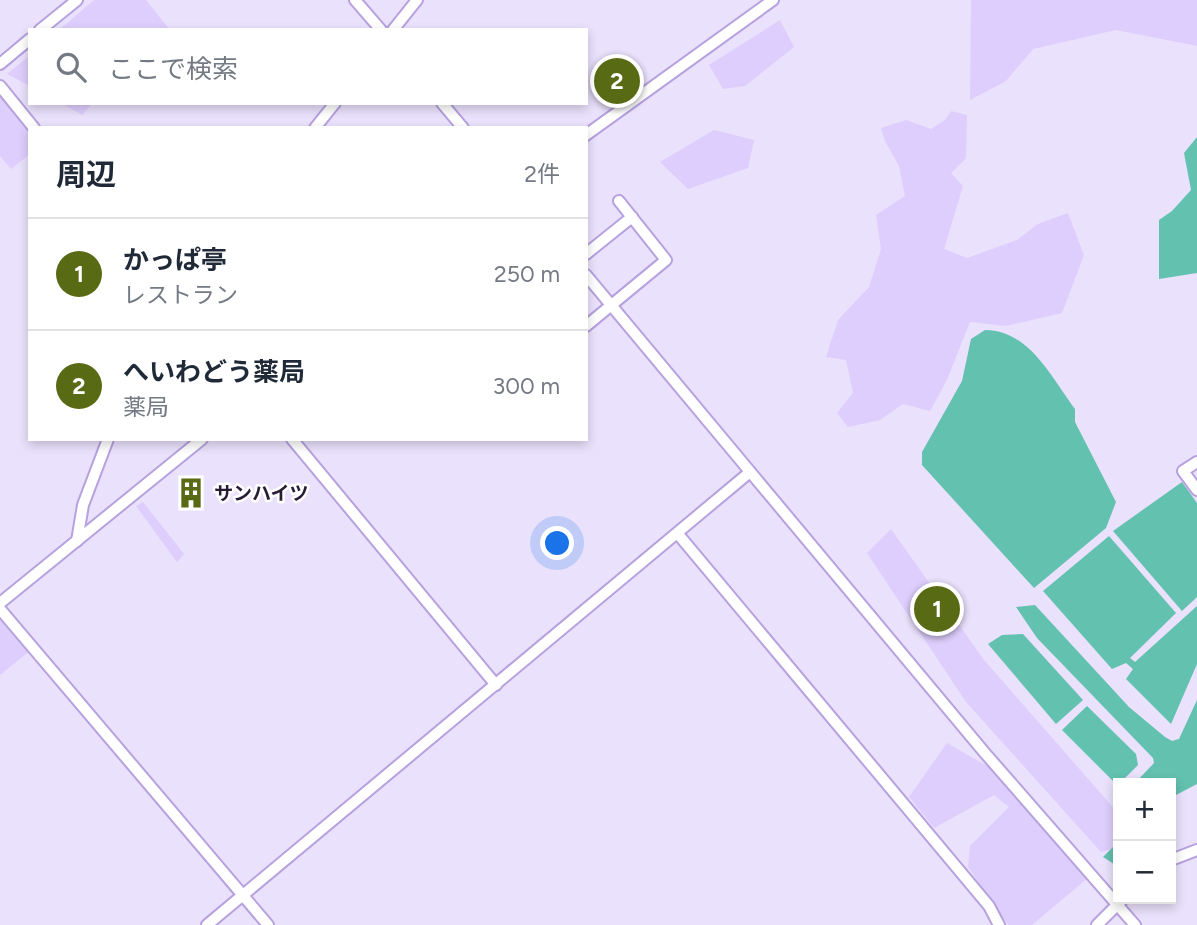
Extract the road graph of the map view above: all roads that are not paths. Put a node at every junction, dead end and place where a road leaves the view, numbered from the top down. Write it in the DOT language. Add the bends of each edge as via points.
graph roads {
  1 [pos="77,0"];
  2 [pos="355,0"];
  3 [pos="417,0"];
  4 [pos="773,0"];
  5 [pos="42,28"];
  6 [pos="378,28"];
  7 [pos="395,28"];
  8 [pos="28,41"];
  9 [pos="0,64"];
  10 [pos="0,86"];
  11 [pos="333,105"];
  12 [pos="444,105"];
  13 [pos="32,126"];
  14 [pos="317,126"];
  15 [pos="461,126"];
  16 [pos="588,134"];
  17 [pos="619,201"];
  18 [pos="632,217"];
  19 [pos="588,252"];
  20 [pos="588,277"];
  21 [pos="613,307"];
  22 [pos="588,325"];
  23 [pos="107,441"];
  24 [pos="200,441"];
  25 [pos="294,441"];
  26 [pos="1197,462"];
  27 [pos="750,472"];
  28 [pos="1197,490"];
  29 [pos="678,534"];
  30 [pos="77,541"];
  31 [pos="0,603"];
  32 [pos="0,608"];
  33 [pos="496,685"];
  34 [pos="1197,850"];
  35 [pos="1176,858"];
  36 [pos="1113,892"];
  37 [pos="243,895"];
  38 [pos="1118,904"];
  39 [pos="1123,904"];
  40 [pos="207,925"];
  41 [pos="268,925"];
  42 [pos="999,925"];
  43 [pos="1097,925"];
  44 [pos="1135,925"];
  1 -- 5 [label="street"];
  2 -- 6 [label="street"];
  3 -- 7 [label="street"];
  4 -- 16 [label="street"];
  8 -- 9 [label="street"];
  10 -- 13 [label="street"];
  11 -- 14 [label="street"];
  12 -- 15 [label="street"];
  17 -- 18 [label="street"];
  18 -- 19 [label="street"];
  18 -- 21 [label="street" via="666,260"];
  20 -- 21 [label="street"];
  21 -- 22 [label="street"];
  21 -- 27 [label="street"];
  23 -- 30 [label="street" via="83,505"];
  24 -- 30 [label="street"];
  25 -- 33 [label="street"];
  26 -- 28 [label="street" via="1183,471"];
  27 -- 29 [label="street"];
  27 -- 36 [label="street" via="984,752"];
  29 -- 33 [label="street"];
  29 -- 42 [label="street" via="989,906"];
  30 -- 31 [label="street"];
  32 -- 37 [label="street"];
  33 -- 37 [label="street"];
  34 -- 35 [label="street"];
  37 -- 40 [label="street"];
  37 -- 41 [label="street"];
  38 -- 43 [label="street"];
  39 -- 44 [label="street"];
}
